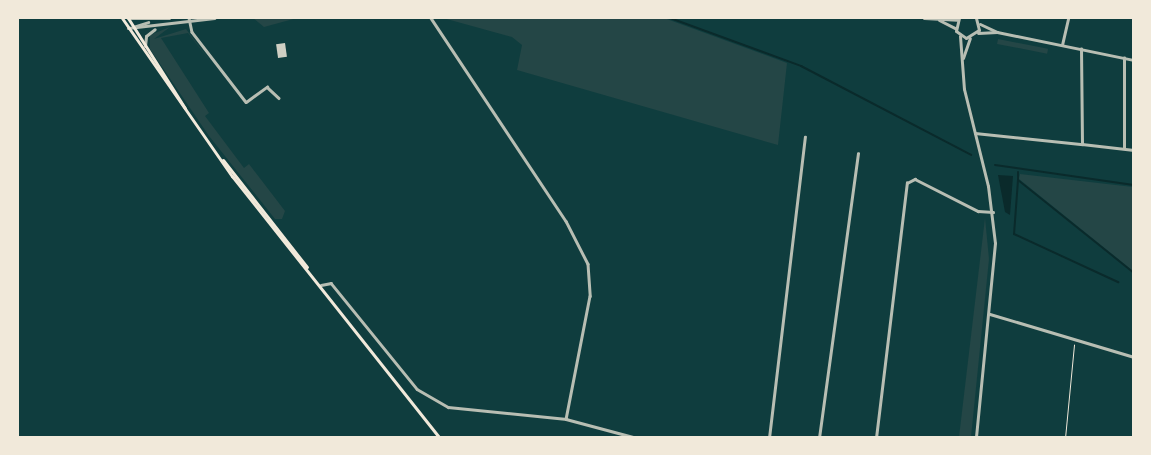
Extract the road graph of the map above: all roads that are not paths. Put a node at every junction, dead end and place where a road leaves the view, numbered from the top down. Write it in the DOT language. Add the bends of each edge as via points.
graph roads {
  1 [pos="122,18"];
  2 [pos="128,18"];
  3 [pos="169,18"];
  4 [pos="214,18"];
  5 [pos="431,18"];
  6 [pos="924,18"];
  7 [pos="976,18"];
  8 [pos="1068,18"];
  9 [pos="958,19"];
  10 [pos="190,20"];
  11 [pos="938,20"];
  12 [pos="151,21"];
  13 [pos="980,24"];
  14 [pos="128,28"];
  15 [pos="134,28"];
  16 [pos="156,28"];
  17 [pos="955,28"];
  18 [pos="998,32"];
  19 [pos="978,33"];
  20 [pos="960,36"];
  21 [pos="970,38"];
  22 [pos="1062,45"];
  23 [pos="145,46"];
  24 [pos="1081,49"];
  25 [pos="963,58"];
  26 [pos="1124,58"];
  27 [pos="1134,60"];
  28 [pos="279,98"];
  29 [pos="192,119"];
  30 [pos="974,133"];
  31 [pos="805,137"];
  32 [pos="1082,144"];
  33 [pos="1124,148"];
  34 [pos="1134,150"];
  35 [pos="858,154"];
  36 [pos="993,212"];
  37 [pos="321,285"];
  38 [pos="990,314"];
  39 [pos="1134,358"];
  40 [pos="566,419"];
  41 [pos="440,438"];
  42 [pos="636,438"];
  43 [pos="770,438"];
  44 [pos="819,438"];
  45 [pos="876,438"];
  46 [pos="976,438"];
  1 -- 14 [label="main road"];
  2 -- 12 [label="street"];
  2 -- 15 [label="main road"];
  3 -- 12 [label="street"];
  4 -- 10 [label="street"];
  5 -- 40 [label="street" via="566,221 588,264 590,296"];
  6 -- 11 [label="street"];
  7 -- 13 [label="street"];
  8 -- 22 [label="street"];
  9 -- 11 [label="street"];
  9 -- 17 [label="street"];
  10 -- 16 [label="street"];
  10 -- 28 [label="street" via="192,32 246,102 267,87"];
  11 -- 17 [label="street"];
  12 -- 15 [label="street"];
  13 -- 18 [label="street"];
  13 -- 19 [label="street"];
  14 -- 15 [label="street"];
  14 -- 29 [label="main road"];
  15 -- 16 [label="street"];
  15 -- 23 [label="main road"];
  16 -- 23 [label="street" via="146,36"];
  17 -- 20 [label="street"];
  18 -- 19 [label="street"];
  18 -- 22 [label="street"];
  19 -- 21 [label="street"];
  20 -- 21 [label="street"];
  20 -- 25 [label="street"];
  21 -- 25 [label="street"];
  22 -- 24 [label="street"];
  23 -- 29 [label="main road"];
  24 -- 26 [label="street"];
  24 -- 32 [label="street"];
  25 -- 30 [label="street"];
  26 -- 27 [label="street"];
  26 -- 33 [label="street"];
  29 -- 37 [label="main road"];
  30 -- 32 [label="street"];
  30 -- 36 [label="street"];
  31 -- 43 [label="street"];
  32 -- 33 [label="street"];
  33 -- 34 [label="street"];
  35 -- 44 [label="street"];
  36 -- 38 [label="street" via="995,262"];
  36 -- 45 [label="street" via="978,211 915,179 907,183"];
  37 -- 40 [label="street" via="331,283 417,388 448,407"];
  37 -- 41 [label="main road"];
  38 -- 39 [label="street"];
  38 -- 46 [label="street"];
  40 -- 42 [label="street"];
}
